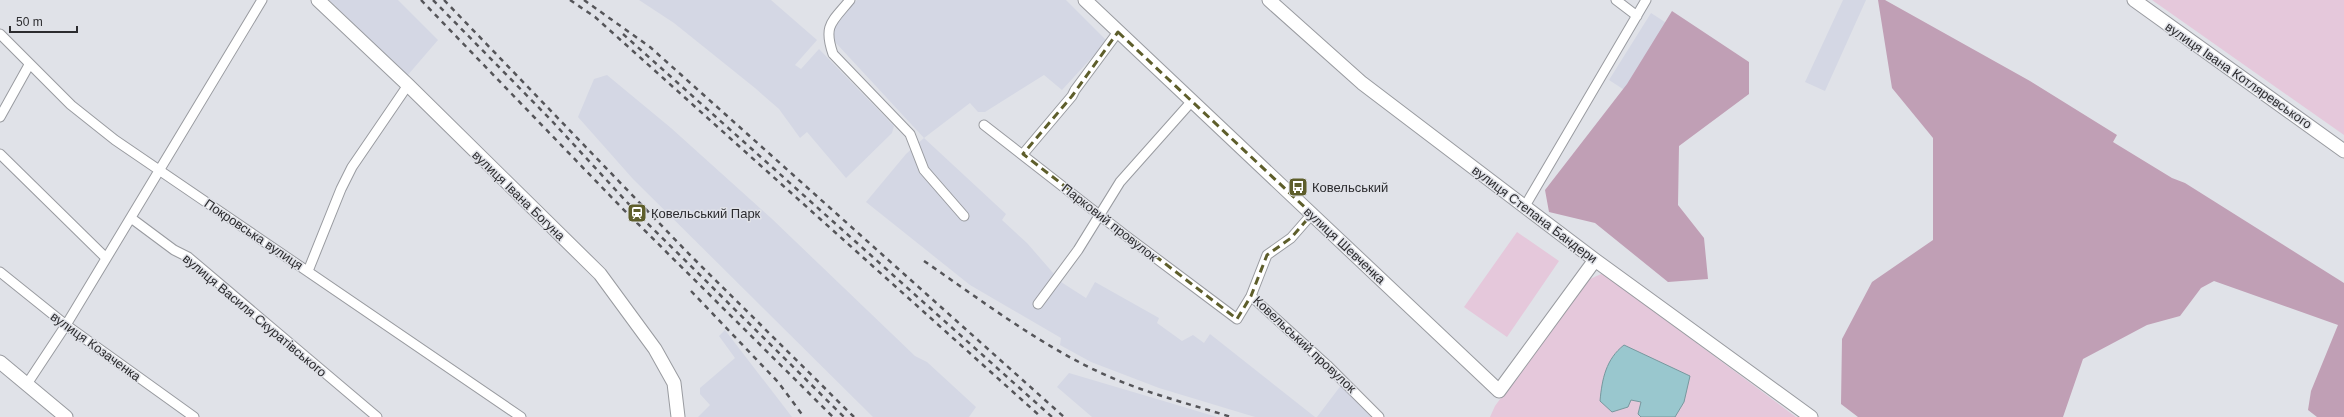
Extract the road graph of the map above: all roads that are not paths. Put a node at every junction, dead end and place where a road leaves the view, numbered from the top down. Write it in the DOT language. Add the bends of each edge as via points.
graph roads {
  1 [pos="262,0"];
  2 [pos="318,0"];
  3 [pos="850,0"];
  4 [pos="1085,0"];
  5 [pos="1269,0"];
  6 [pos="1616,0"];
  7 [pos="1646,0"];
  8 [pos="2134,0"];
  9 [pos="1637,16"];
  10 [pos="1118,32"];
  11 [pos="0,34"];
  12 [pos="28,65"];
  13 [pos="408,85"];
  14 [pos="1192,101"];
  15 [pos="0,117"];
  16 [pos="984,125"];
  17 [pos="2344,152"];
  18 [pos="0,154"];
  19 [pos="1023,154"];
  20 [pos="160,169"];
  21 [pos="1525,206"];
  22 [pos="1099,213"];
  23 [pos="1312,214"];
  24 [pos="964,216"];
  25 [pos="131,218"];
  26 [pos="106,258"];
  27 [pos="1595,260"];
  28 [pos="308,270"];
  29 [pos="0,272"];
  30 [pos="1251,296"];
  31 [pos="1038,304"];
  32 [pos="66,325"];
  33 [pos="0,362"];
  34 [pos="27,384"];
  35 [pos="66,417"];
  36 [pos="194,417"];
  37 [pos="378,417"];
  38 [pos="521,417"];
  39 [pos="678,417"];
  40 [pos="1379,417"];
  41 [pos="1811,417"];
  1 -- 20 [label="street"];
  2 -- 13 [label="street, вулиця Івана Богуна"];
  3 -- 24 [label="street" via="830,23 828,38 833,54 910,134 924,170"];
  4 -- 10 [label="street, вулиця Шевченка"];
  5 -- 21 [label="street, вулиця Степана Бандери" via="1362,83"];
  6 -- 9 [label="street"];
  7 -- 9 [label="street"];
  8 -- 17 [label="street, вулиця Івана Котляревського"];
  9 -- 21 [label="street"];
  10 -- 14 [label="street, вулиця Шевченка"];
  10 -- 19 [label="street" via="1072,96"];
  11 -- 12 [label="street, Покровська вулиця"];
  12 -- 15 [label="street"];
  12 -- 20 [label="street, Покровська вулиця" via="71,105 115,140"];
  13 -- 28 [label="street" via="340,189"];
  13 -- 39 [label="street, вулиця Івана Богуна" via="600,274 655,349 674,384"];
  14 -- 22 [label="street" via="1120,182"];
  14 -- 23 [label="street, вулиця Шевченка"];
  16 -- 19 [label="street, Парковий провулок"];
  18 -- 26 [label="street"];
  19 -- 22 [label="street, Парковий провулок"];
  20 -- 25 [label="street"];
  20 -- 28 [label="street, Покровська вулиця"];
  21 -- 27 [label="street, вулиця Степана Бандери"];
  22 -- 30 [label="street, Парковий провулок" via="1237,318"];
  22 -- 31 [label="street" via="1078,250"];
  23 -- 27 [label="street, вулиця Шевченка" via="1499,392"];
  23 -- 30 [label="street, Ковельський провулок" via="1291,238 1267,255"];
  25 -- 26 [label="street"];
  25 -- 37 [label="street, вулиця Василя Скуратівського" via="174,250 188,257"];
  26 -- 32 [label="street"];
  27 -- 41 [label="street, вулиця Степана Бандери"];
  28 -- 38 [label="street, Покровська вулиця" via="349,301"];
  29 -- 32 [label="street, вулиця Козаченка"];
  30 -- 40 [label="street, Ковельський провулок" via="1327,365"];
  32 -- 34 [label="street"];
  32 -- 36 [label="street, вулиця Козаченка"];
  33 -- 34 [label="street"];
  34 -- 35 [label="street"];
}
